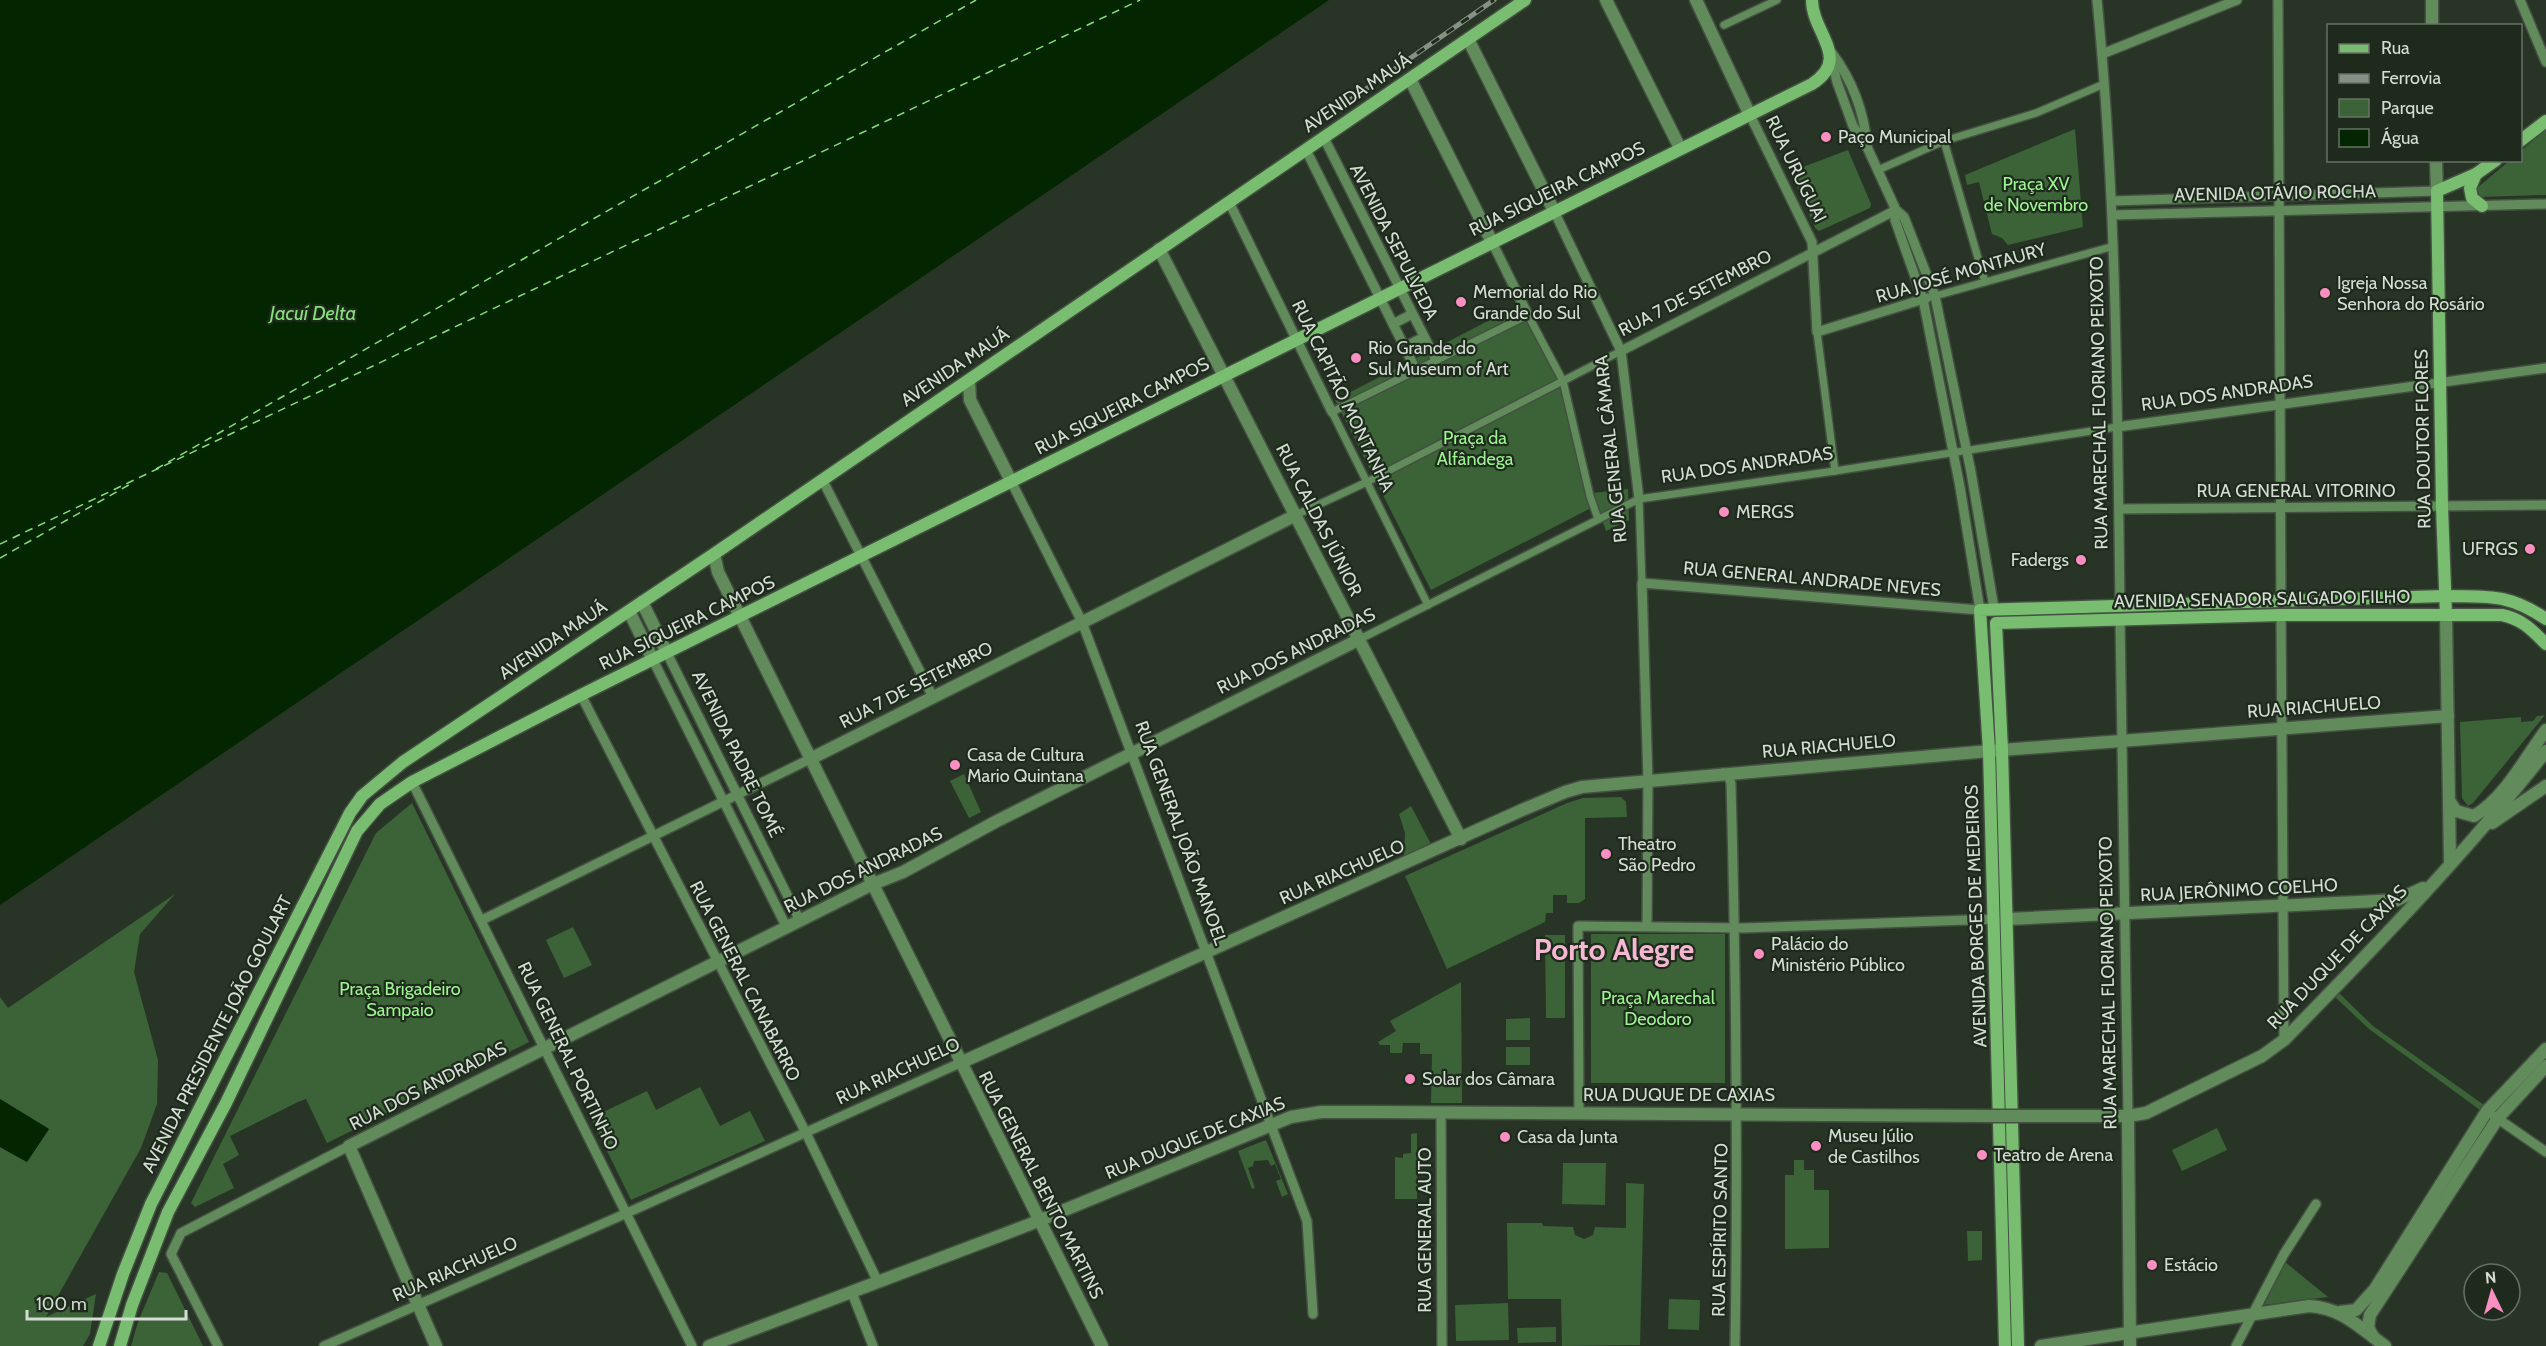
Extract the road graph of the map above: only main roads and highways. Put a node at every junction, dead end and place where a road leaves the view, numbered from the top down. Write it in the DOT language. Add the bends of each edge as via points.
graph roads {
  1 [pos="1526,0"];
  2 [pos="1812,0"];
  3 [pos="1829,50"];
  4 [pos="2546,120"];
  5 [pos="2522,139"];
  6 [pos="2493,162"];
  7 [pos="2476,174"];
  8 [pos="2437,191"];
  9 [pos="2482,206"];
  10 [pos="2445,596"];
  11 [pos="1980,610"];
  12 [pos="2446,615"];
  13 [pos="2546,619"];
  14 [pos="1996,623"];
  15 [pos="2546,644"];
  16 [pos="404,762"];
  17 [pos="412,782"];
  18 [pos="2001,919"];
  19 [pos="99,1346"];
  20 [pos="120,1346"];
  21 [pos="2005,1346"];
  22 [pos="2018,1346"];
  1 -- 16 [label="main road, AVENIDA MAUÁ"];
  2 -- 3 [label="main road, AVENIDA BORGES DE MEDEIROS"];
  3 -- 17 [label="main road, RUA SIQUEIRA CAMPOS" via="1829,64 1820,78"];
  4 -- 5 [label="main road"];
  6 -- 7 [label="main road, AVENIDA OTÁVIO ROCHA"];
  7 -- 8 [label="main road, AVENIDA OTÁVIO ROCHA"];
  7 -- 9 [label="main road" via="2470,188 2472,198"];
  8 -- 10 [label="main road, RUA DOUTOR FLORES"];
  10 -- 11 [label="main road, AVENIDA SENADOR SALGADO FILHO"];
  10 -- 12 [label="main road, RUA DOUTOR FLORES"];
  10 -- 13 [label="main road, AVENIDA SENADOR SALGADO FILHO" via="2502,598 2526,605"];
  11 -- 18 [label="main road, AVENIDA BORGES DE MEDEIROS"];
  12 -- 14 [label="main road, AVENIDA SENADOR SALGADO FILHO"];
  12 -- 15 [label="main road, AVENIDA SENADOR SALGADO FILHO" via="2514,618"];
  14 -- 18 [label="main road, AVENIDA BORGES DE MEDEIROS" via="2002,750"];
  16 -- 19 [label="main road, AVENIDA PRESIDENTE JOÃO GOULART" via="362,796 350,813 151,1203"];
  17 -- 20 [label="main road, AVENIDA PRESIDENTE JOÃO GOULART" via="380,804 357,831 226,1103 168,1212"];
  18 -- 21 [label="main road, AVENIDA BORGES DE MEDEIROS"];
  18 -- 22 [label="main road, AVENIDA BORGES DE MEDEIROS"];
}
